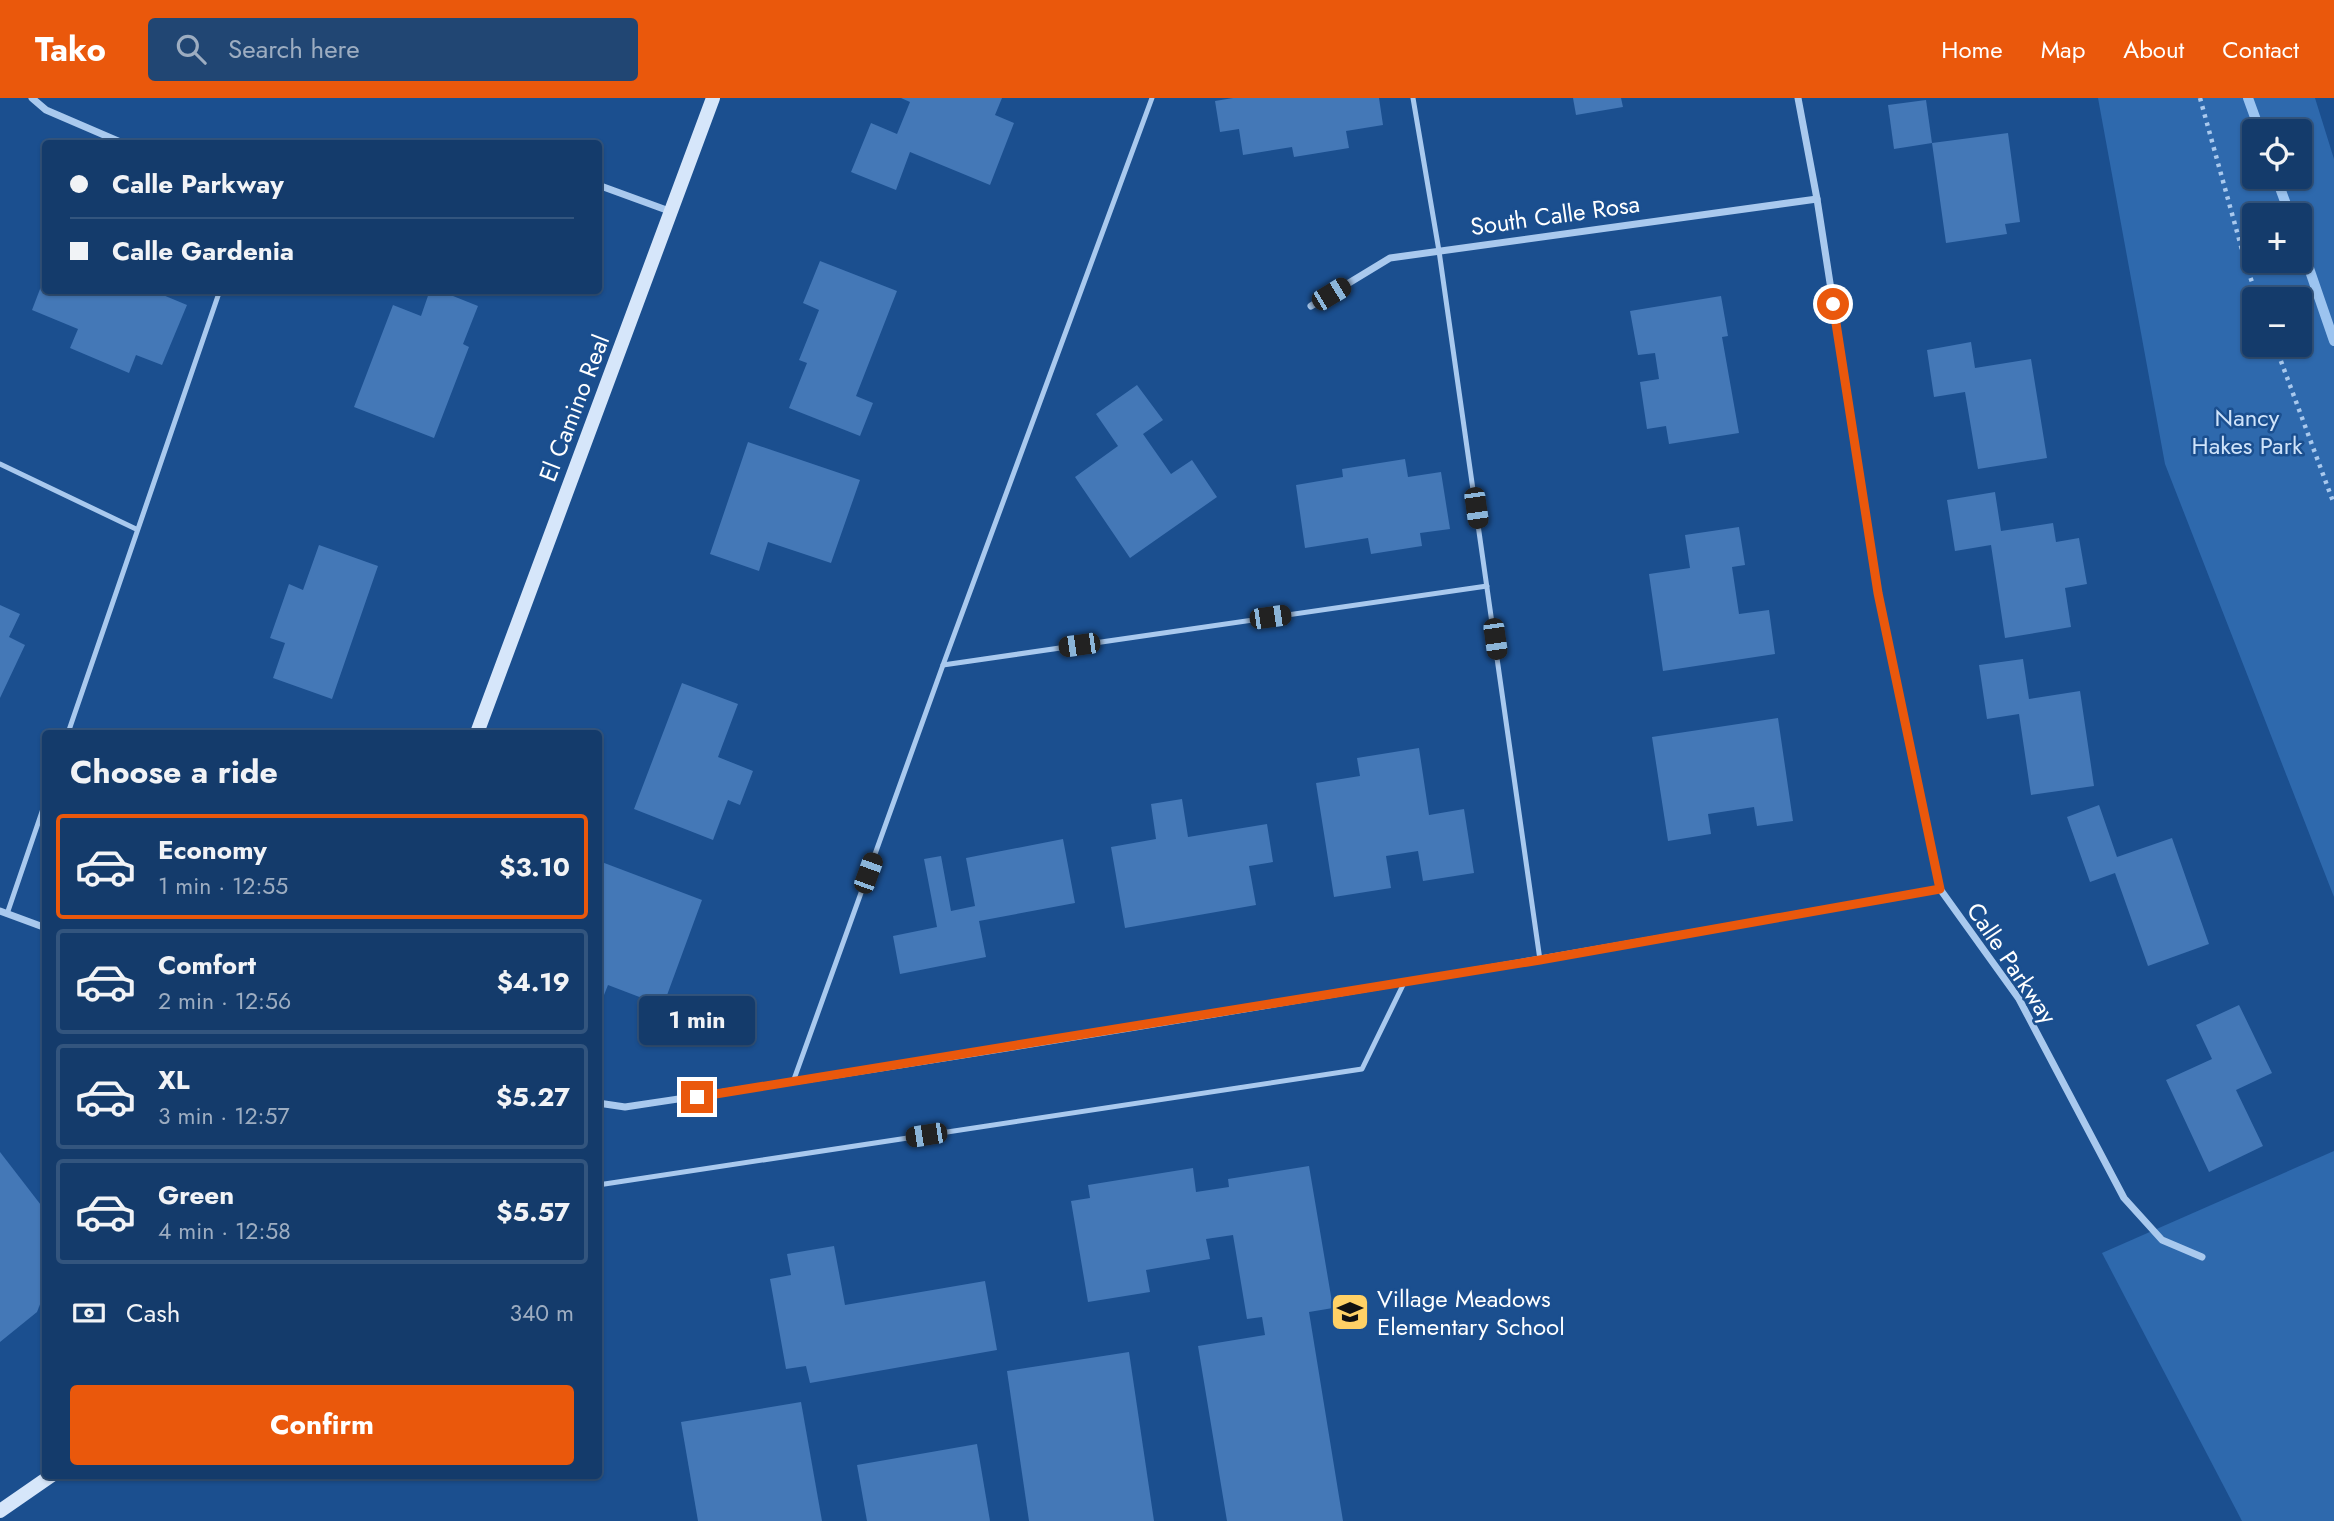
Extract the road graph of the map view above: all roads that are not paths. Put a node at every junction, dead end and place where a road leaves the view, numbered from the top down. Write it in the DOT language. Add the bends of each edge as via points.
graph roads {
  1 [pos="32,98"];
  2 [pos="713,98"];
  3 [pos="1152,98"];
  4 [pos="1413,98"];
  5 [pos="1798,98"];
  6 [pos="116,140"];
  7 [pos="602,186"];
  8 [pos="1817,199"];
  9 [pos="672,212"];
  10 [pos="1439,251"];
  11 [pos="219,294"];
  12 [pos="1311,306"];
  13 [pos="0,464"];
  14 [pos="136,529"];
  15 [pos="1488,586"];
  16 [pos="943,665"];
  17 [pos="69,730"];
  18 [pos="478,730"];
  19 [pos="42,811"];
  20 [pos="1940,889"];
  21 [pos="4,913"];
  22 [pos="42,927"];
  23 [pos="1540,960"];
  24 [pos="1404,982"];
  25 [pos="793,1082"];
  26 [pos="602,1104"];
  27 [pos="602,1184"];
  28 [pos="2202,1257"];
  29 [pos="46,1479"];
  30 [pos="0,1511"];
  1 -- 6 [label="street" via="46,110"];
  2 -- 9 [label="street, El Camino Real"];
  3 -- 16 [label="lane"];
  4 -- 10 [label="lane"];
  5 -- 8 [label="street, Calle Parkway"];
  7 -- 9 [label="street"];
  8 -- 10 [label="street, South Calle Rosa"];
  8 -- 20 [label="street, Calle Parkway" via="1878,593"];
  9 -- 18 [label="street, El Camino Real"];
  10 -- 12 [label="street, South Calle Rosa" via="1390,258"];
  10 -- 15 [label="lane"];
  11 -- 14 [label="lane"];
  13 -- 14 [label="lane"];
  14 -- 17 [label="lane"];
  15 -- 16 [label="lane"];
  15 -- 23 [label="lane"];
  16 -- 25 [label="lane"];
  19 -- 21 [label="lane"];
  20 -- 23 [label="street"];
  20 -- 28 [label="street, Calle Parkway" via="2019,999 2124,1198 2162,1240"];
  21 -- 22 [label="street"];
  23 -- 24 [label="street"];
  24 -- 25 [label="street"];
  24 -- 27 [label="lane" via="1362,1069"];
  25 -- 26 [label="street" via="625,1107"];
  29 -- 30 [label="street"];
}
